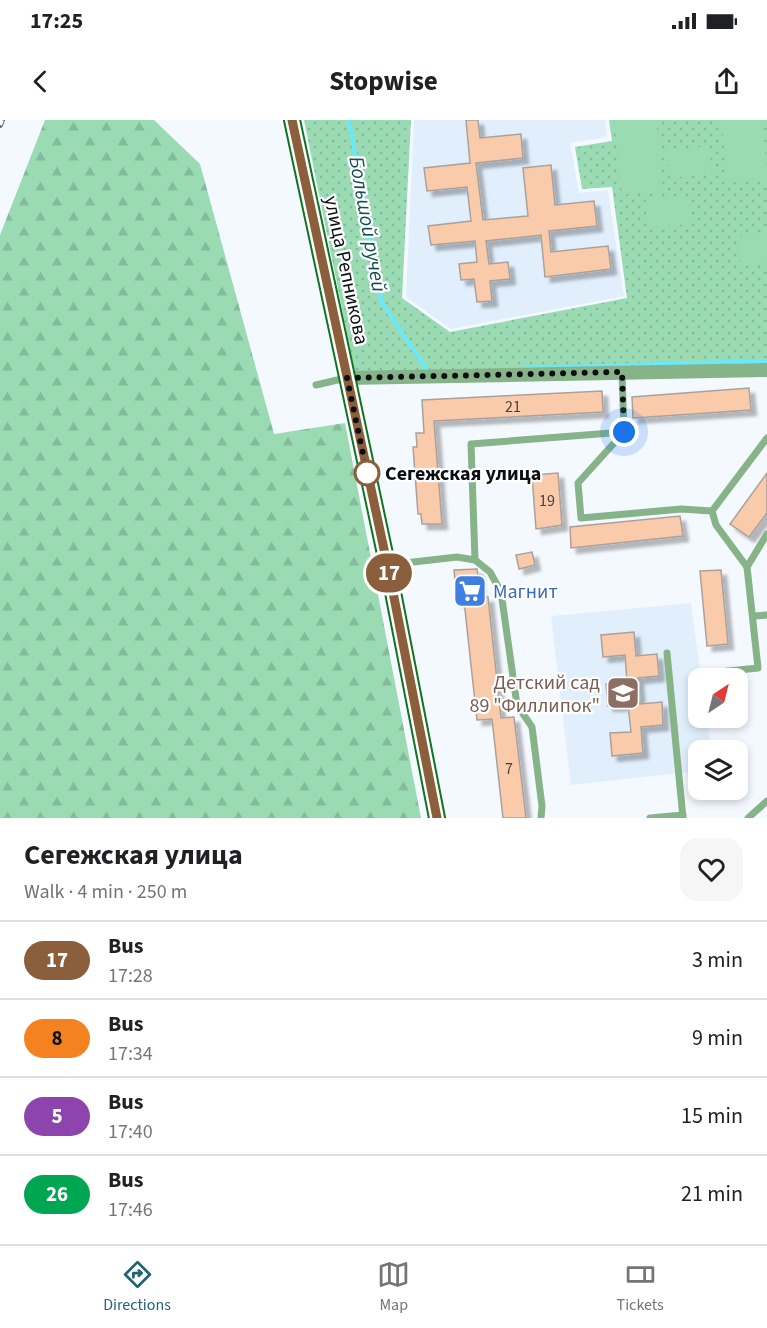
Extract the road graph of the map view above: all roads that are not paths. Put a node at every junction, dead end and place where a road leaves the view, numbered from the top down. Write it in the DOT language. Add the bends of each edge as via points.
graph roads {
  1 [pos="292,120"];
  2 [pos="767,370"];
  3 [pos="622,372"];
  4 [pos="347,378"];
  5 [pos="316,385"];
  6 [pos="624,432"];
  7 [pos="767,438"];
  8 [pos="712,511"];
  9 [pos="767,534"];
  10 [pos="475,560"];
  11 [pos="387,565"];
  12 [pos="747,567"];
  13 [pos="754,615"];
  14 [pos="767,615"];
  15 [pos="667,653"];
  16 [pos="748,669"];
  17 [pos="767,801"];
  18 [pos="683,817"];
  19 [pos="437,818"];
  20 [pos="541,818"];
  21 [pos="650,818"];
  22 [pos="748,818"];
  1 -- 4 [label="main road, улица Репникова"];
  2 -- 3 [label="street"];
  3 -- 4 [label="street"];
  3 -- 6 [label="lane"];
  4 -- 5 [label="lane"];
  4 -- 11 [label="main road, улица Репникова"];
  6 -- 8 [label="lane" via="578,483 581,518 681,508"];
  6 -- 10 [label="lane" via="471,444"];
  7 -- 8 [label="lane"];
  8 -- 12 [label="lane" via="716,525"];
  9 -- 12 [label="lane"];
  10 -- 11 [label="lane" via="457,557"];
  10 -- 20 [label="lane" via="490,572 501,592 517,705 532,728"];
  11 -- 19 [label="main road, улица Репникова"];
  12 -- 13 [label="lane"];
  13 -- 14 [label="lane"];
  13 -- 16 [label="lane" via="758,668"];
  15 -- 18 [label="lane"];
  17 -- 22 [label="lane"];
  18 -- 21 [label="lane"];
}
